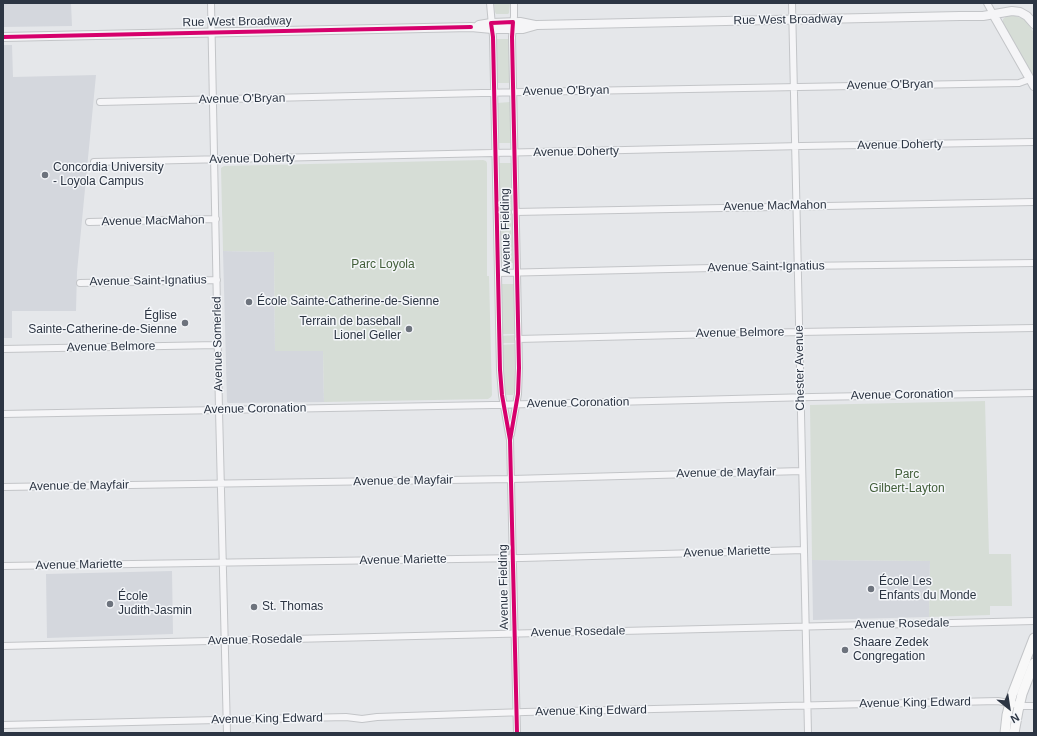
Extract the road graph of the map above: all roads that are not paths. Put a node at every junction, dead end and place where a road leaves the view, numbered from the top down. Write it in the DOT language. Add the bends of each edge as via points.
graph roads {
  1 [pos="211,3"];
  2 [pos="490,3"];
  3 [pos="514,3"];
  4 [pos="792,3"];
  5 [pos="987,3"];
  6 [pos="993,14"];
  7 [pos="793,20"];
  8 [pos="1034,24"];
  9 [pos="492,26"];
  10 [pos="513,26"];
  11 [pos="212,32"];
  12 [pos="3,37"];
  13 [pos="1032,83"];
  14 [pos="794,87"];
  15 [pos="494,93"];
  16 [pos="513,93"];
  17 [pos="214,100"];
  18 [pos="100,102"];
  19 [pos="1034,142"];
  20 [pos="796,147"];
  21 [pos="495,153"];
  22 [pos="514,153"];
  23 [pos="215,159"];
  24 [pos="94,162"];
  25 [pos="1034,202"];
  26 [pos="797,206"];
  27 [pos="516,212"];
  28 [pos="216,219"];
  29 [pos="90,222"];
  30 [pos="1034,263"];
  31 [pos="798,266"];
  32 [pos="498,273"];
  33 [pos="517,273"];
  34 [pos="217,280"];
  35 [pos="80,283"];
  36 [pos="1034,328"];
  37 [pos="799,332"];
  38 [pos="518,339"];
  39 [pos="218,345"];
  40 [pos="3,349"];
  41 [pos="1034,393"];
  42 [pos="801,397"];
  43 [pos="516,404"];
  44 [pos="504,405"];
  45 [pos="219,410"];
  46 [pos="3,414"];
  47 [pos="510,440"];
  48 [pos="802,471"];
  49 [pos="512,479"];
  50 [pos="221,484"];
  51 [pos="3,487"];
  52 [pos="804,550"];
  53 [pos="513,558"];
  54 [pos="223,563"];
  55 [pos="3,566"];
  56 [pos="1034,621"];
  57 [pos="805,626"];
  58 [pos="515,634"];
  59 [pos="1034,638"];
  60 [pos="225,640"];
  61 [pos="3,646"];
  62 [pos="1031,652"];
  63 [pos="1034,663"];
  64 [pos="1010,703"];
  65 [pos="1019,705"];
  66 [pos="807,706"];
  67 [pos="1034,706"];
  68 [pos="517,712"];
  69 [pos="227,720"];
  70 [pos="3,725"];
  71 [pos="227,733"];
  72 [pos="517,733"];
  73 [pos="808,733"];
  74 [pos="1005,733"];
  75 [pos="1014,733"];
  1 -- 11 [label="street, Avenue Somerled"];
  2 -- 9 [label="street, Avenue Fielding"];
  3 -- 10 [label="street, Avenue Fielding"];
  4 -- 7 [label="street, Chester Avenue"];
  5 -- 6 [label="street"];
  6 -- 7 [label="street, Rue West Broadway"];
  6 -- 8 [label="street, Rue West Broadway" via="1020,12"];
  6 -- 13 [label="street"];
  7 -- 10 [label="street, Rue West Broadway" via="537,25 522,22"];
  7 -- 14 [label="street, Chester Avenue"];
  9 -- 10 [label="street, Rue West Broadway"];
  9 -- 11 [label="street, Rue West Broadway"];
  9 -- 15 [label="street, Avenue Fielding"];
  10 -- 16 [label="street, Avenue Fielding"];
  11 -- 12 [label="street, Rue West Broadway"];
  11 -- 17 [label="street, Avenue Somerled"];
  13 -- 14 [label="street, Avenue O'Bryan"];
  14 -- 16 [label="street, Avenue O'Bryan"];
  14 -- 20 [label="street, Chester Avenue"];
  15 -- 16 [label="street, Avenue O'Bryan"];
  15 -- 17 [label="street, Avenue O'Bryan"];
  15 -- 21 [label="street, Avenue Fielding"];
  16 -- 22 [label="street, Avenue Fielding"];
  17 -- 18 [label="street, Avenue O'Bryan"];
  17 -- 23 [label="street, Avenue Somerled"];
  19 -- 20 [label="street, Avenue Doherty"];
  20 -- 22 [label="street, Avenue Doherty"];
  20 -- 26 [label="street, Chester Avenue"];
  21 -- 22 [label="street, Avenue Doherty"];
  21 -- 23 [label="street, Avenue Doherty"];
  21 -- 32 [label="street, Avenue Fielding"];
  22 -- 27 [label="street, Avenue Fielding"];
  23 -- 24 [label="street, Avenue Doherty"];
  23 -- 28 [label="street, Avenue Somerled"];
  25 -- 26 [label="street, Avenue MacMahon"];
  26 -- 27 [label="street, Avenue MacMahon"];
  26 -- 31 [label="street, Chester Avenue"];
  27 -- 33 [label="street, Avenue Fielding"];
  28 -- 29 [label="street, Avenue MacMahon"];
  28 -- 34 [label="street, Avenue Somerled"];
  30 -- 31 [label="street, Avenue Saint-Ignatius"];
  31 -- 33 [label="street, Avenue Saint-Ignatius"];
  31 -- 37 [label="street, Chester Avenue"];
  32 -- 33 [label="street, Avenue Saint-Ignatius"];
  32 -- 44 [label="street, Avenue Fielding" via="500,370"];
  33 -- 38 [label="street, Avenue Fielding"];
  34 -- 35 [label="street, Avenue Saint-Ignatius"];
  34 -- 39 [label="street, Avenue Somerled"];
  36 -- 37 [label="street, Avenue Belmore"];
  37 -- 38 [label="street, Avenue Belmore"];
  37 -- 42 [label="street, Chester Avenue"];
  38 -- 43 [label="street, Avenue Fielding"];
  39 -- 40 [label="street, Avenue Belmore"];
  39 -- 45 [label="street, Avenue Somerled"];
  41 -- 42 [label="street, Avenue Coronation"];
  42 -- 43 [label="street, Avenue Coronation"];
  42 -- 48 [label="street, Chester Avenue"];
  43 -- 44 [label="street, Avenue Coronation"];
  43 -- 47 [label="street, Avenue Fielding"];
  44 -- 45 [label="street, Avenue Coronation"];
  44 -- 47 [label="street, Avenue Fielding"];
  45 -- 46 [label="street, Avenue Coronation"];
  45 -- 50 [label="street, Avenue Somerled"];
  47 -- 49 [label="street, Avenue Fielding"];
  48 -- 49 [label="street, Avenue de Mayfair"];
  48 -- 52 [label="street, Chester Avenue"];
  49 -- 50 [label="street, Avenue de Mayfair"];
  49 -- 53 [label="street, Avenue Fielding"];
  50 -- 51 [label="street, Avenue de Mayfair"];
  50 -- 54 [label="street, Avenue Somerled"];
  52 -- 53 [label="street, Avenue Mariette"];
  52 -- 57 [label="street, Chester Avenue"];
  53 -- 54 [label="street, Avenue Mariette"];
  53 -- 58 [label="street, Avenue Fielding"];
  54 -- 55 [label="street, Avenue Mariette"];
  54 -- 60 [label="street, Avenue Somerled"];
  56 -- 57 [label="street, Avenue Rosedale"];
  57 -- 58 [label="street, Avenue Rosedale"];
  57 -- 66 [label="street, Chester Avenue"];
  58 -- 60 [label="street, Avenue Rosedale"];
  58 -- 68 [label="street, Avenue Fielding"];
  59 -- 62 [label="main road"];
  60 -- 61 [label="street, Avenue Rosedale"];
  60 -- 69 [label="street, Avenue Somerled"];
  62 -- 64 [label="main road"];
  63 -- 65 [label="main road"];
  64 -- 65 [label="street, Avenue King Edward"];
  64 -- 66 [label="street, Avenue King Edward"];
  64 -- 74 [label="main road"];
  65 -- 67 [label="street, Avenue King Edward"];
  65 -- 75 [label="main road"];
  66 -- 68 [label="street, Avenue King Edward"];
  66 -- 73 [label="street, Chester Avenue"];
  68 -- 69 [label="street, Avenue King Edward"];
  68 -- 72 [label="street, Avenue Fielding"];
  69 -- 70 [label="street, Avenue King Edward"];
  69 -- 71 [label="street, Avenue Somerled"];
}
